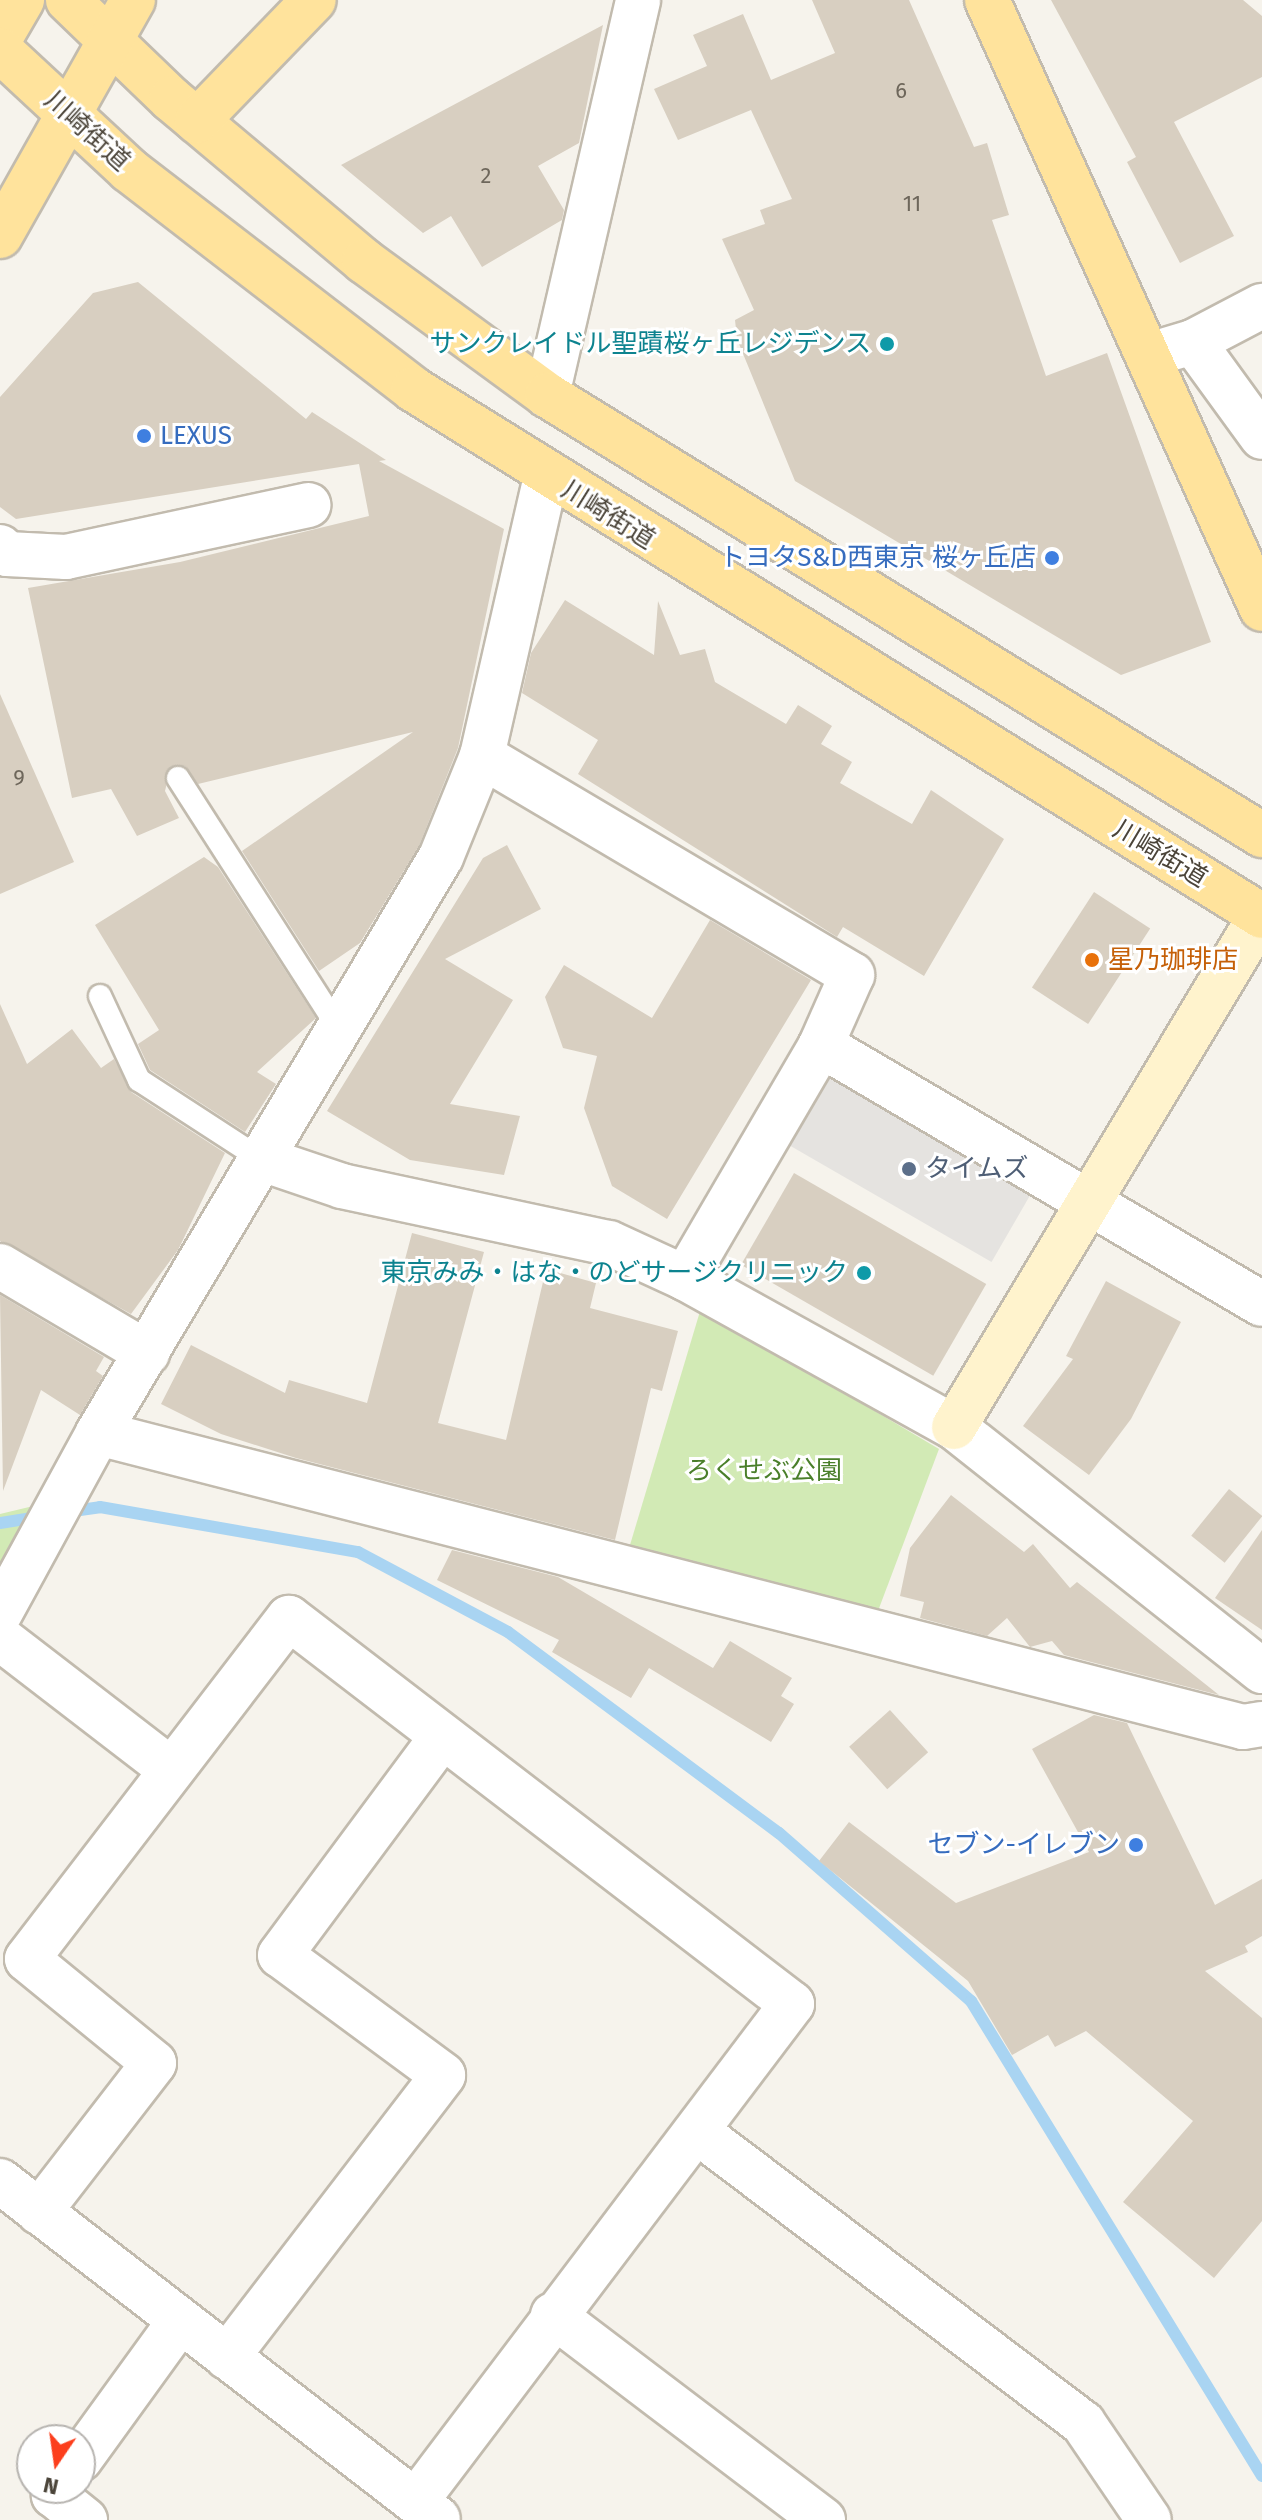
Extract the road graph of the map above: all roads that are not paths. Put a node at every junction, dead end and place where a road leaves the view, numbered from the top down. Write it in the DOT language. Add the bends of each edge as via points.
graph roads {
  1 [pos="22,0"];
  2 [pos="68,0"];
  3 [pos="133,0"];
  4 [pos="314,0"];
  5 [pos="638,0"];
  6 [pos="987,0"];
  7 [pos="0,38"];
  8 [pos="110,41"];
  9 [pos="0,50"];
  10 [pos="66,113"];
  11 [pos="197,121"];
  12 [pos="0,236"];
  13 [pos="1262,306"];
  14 [pos="1193,342"];
  15 [pos="1149,355"];
  16 [pos="547,395"];
  17 [pos="1262,437"];
  18 [pos="546,477"];
  19 [pos="308,505"];
  20 [pos="0,547"];
  21 [pos="1262,609"];
  22 [pos="482,756"];
  23 [pos="178,778"];
  24 [pos="1262,835"];
  25 [pos="1262,915"];
  26 [pos="100,996"];
  27 [pos="338,1027"];
  28 [pos="821,1045"];
  29 [pos="259,1158"];
  30 [pos="1089,1202"];
  31 [pos="0,1266"];
  32 [pos="685,1278"];
  33 [pos="1262,1304"];
  34 [pos="147,1353"];
  35 [pos="954,1427"];
  36 [pos="98,1433"];
  37 [pos="0,1613"];
  38 [pos="0,1638"];
  39 [pos="1262,1671"];
  40 [pos="1262,1724"];
  41 [pos="442,1737"];
  42 [pos="169,1768"];
  43 [pos="698,2132"];
  44 [pos="0,2181"];
  45 [pos="39,2212"];
  46 [pos="553,2315"];
  47 [pos="180,2321"];
  48 [pos="237,2365"];
  49 [pos="96,2437"];
  50 [pos="428,2511"];
  51 [pos="823,2520"];
  52 [pos="1149,2520"];
  1 -- 7 [label="main road"];
  2 -- 8 [label="main road"];
  3 -- 8 [label="main road"];
  4 -- 11 [label="main road"];
  5 -- 16 [label="street"];
  6 -- 15 [label="main road"];
  8 -- 10 [label="main road"];
  8 -- 11 [label="main road"];
  9 -- 10 [label="main road, 川崎街道"];
  10 -- 12 [label="main road"];
  10 -- 18 [label="main road, 川崎街道" via="311,316"];
  11 -- 16 [label="main road" via="364,261"];
  13 -- 14 [label="street"];
  14 -- 15 [label="street"];
  14 -- 17 [label="street"];
  15 -- 21 [label="main road"];
  16 -- 24 [label="main road"];
  18 -- 22 [label="street"];
  18 -- 25 [label="main road, 川崎街道"];
  19 -- 20 [label="street" via="66,557 7,554"];
  22 -- 27 [label="street" via="441,857"];
  22 -- 28 [label="street" via="852,975"];
  23 -- 27 [label="lane"];
  25 -- 30 [label="street"];
  26 -- 29 [label="lane" via="139,1080"];
  27 -- 29 [label="street"];
  28 -- 30 [label="street"];
  28 -- 32 [label="street"];
  29 -- 32 [label="street" via="342,1186 609,1243"];
  29 -- 34 [label="street"];
  30 -- 33 [label="street"];
  30 -- 35 [label="street"];
  31 -- 34 [label="street"];
  32 -- 35 [label="street"];
  34 -- 36 [label="street"];
  35 -- 39 [label="street"];
  36 -- 37 [label="street"];
  36 -- 40 [label="street" via="1243,1727"];
  38 -- 42 [label="street"];
  41 -- 42 [label="street" via="289,1618"];
  41 -- 43 [label="street" via="792,2004"];
  41 -- 48 [label="street" via="280,1955 443,2075"];
  42 -- 45 [label="street" via="27,1959 154,2063"];
  43 -- 46 [label="street"];
  43 -- 52 [label="street" via="1083,2423"];
  44 -- 45 [label="street"];
  45 -- 47 [label="street"];
  46 -- 50 [label="street"];
  46 -- 51 [label="street"];
  47 -- 48 [label="street"];
  47 -- 49 [label="street"];
  48 -- 50 [label="street"];
}
